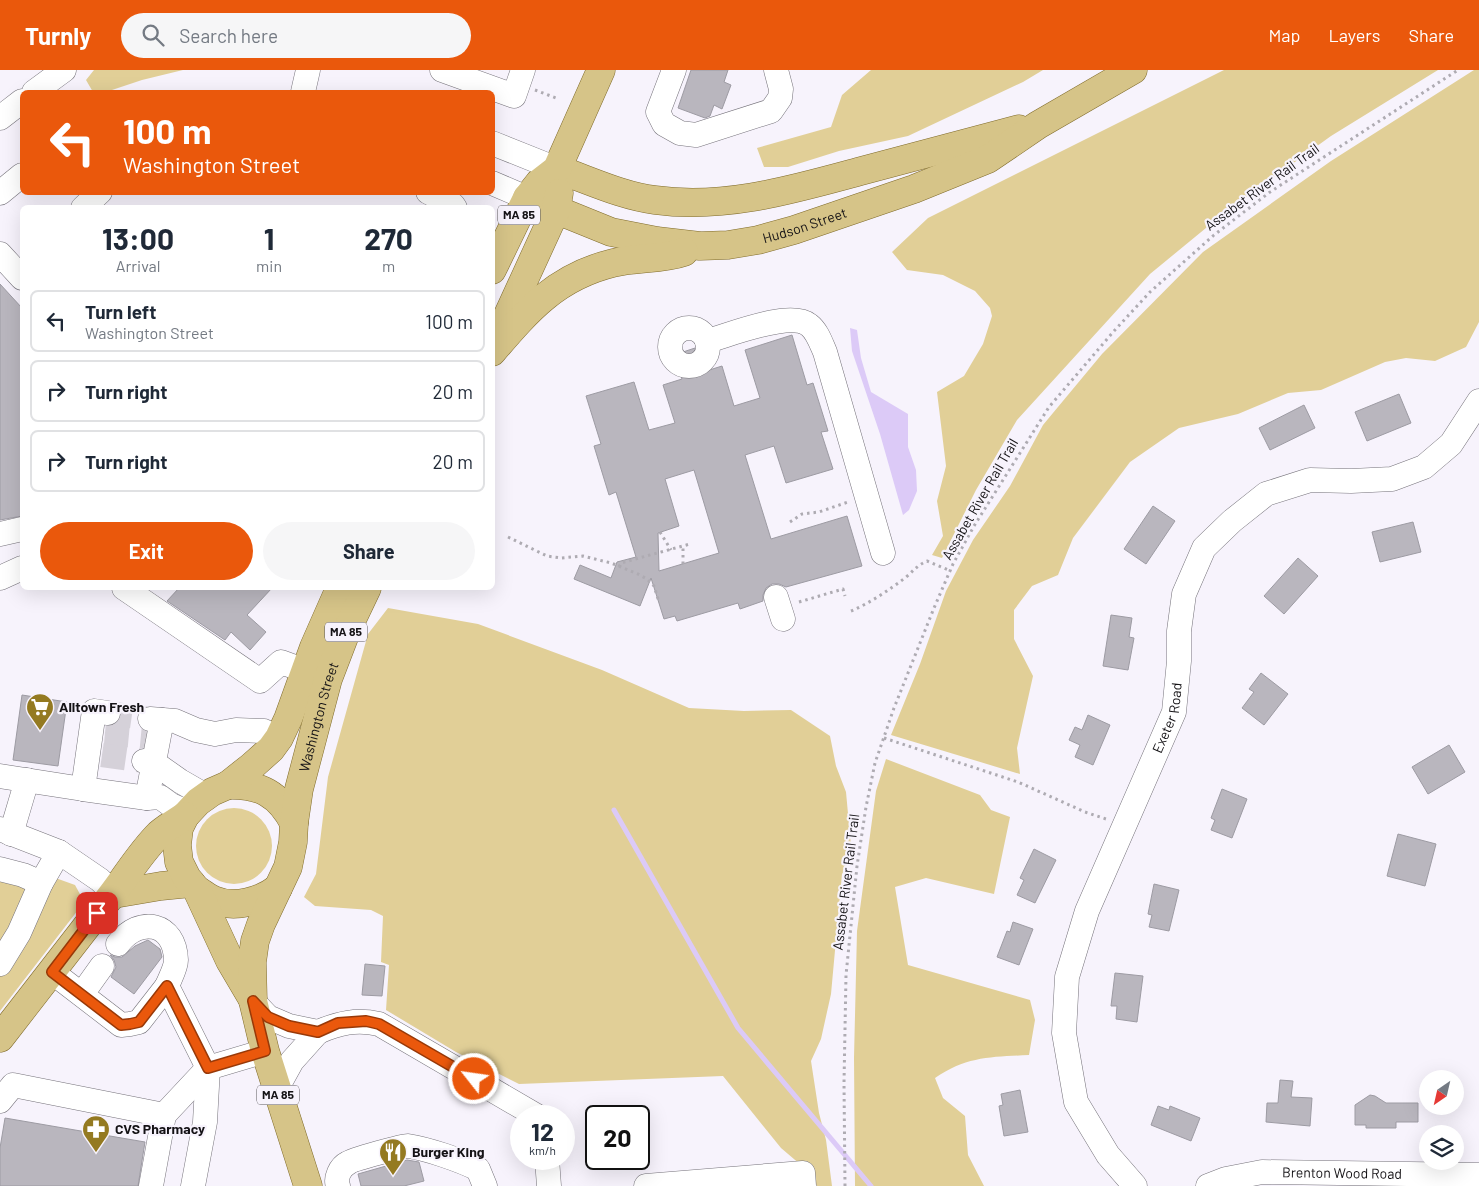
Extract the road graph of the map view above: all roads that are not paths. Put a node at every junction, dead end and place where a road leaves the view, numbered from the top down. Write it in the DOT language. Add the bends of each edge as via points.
graph roads {
  1 [pos="64,70"];
  2 [pos="308,70"];
  3 [pos="442,70"];
  4 [pos="523,70"];
  5 [pos="601,70"];
  6 [pos="674,70"];
  7 [pos="776,70"];
  8 [pos="1133,70"];
  9 [pos="37,90"];
  10 [pos="304,90"];
  11 [pos="20,103"];
  12 [pos="0,118"];
  13 [pos="1038,125"];
  14 [pos="495,144"];
  15 [pos="557,169"];
  16 [pos="20,177"];
  17 [pos="495,184"];
  18 [pos="0,193"];
  19 [pos="97,195"];
  20 [pos="434,195"];
  21 [pos="527,198"];
  22 [pos="86,205"];
  23 [pos="453,205"];
  24 [pos="556,210"];
  25 [pos="700,246"];
  26 [pos="495,264"];
  27 [pos="707,341"];
  28 [pos="495,342"];
  29 [pos="495,349"];
  30 [pos="1479,401"];
  31 [pos="20,529"];
  32 [pos="0,534"];
  33 [pos="883,553"];
  34 [pos="20,569"];
  35 [pos="0,578"];
  36 [pos="127,590"];
  37 [pos="339,590"];
  38 [pos="367,590"];
  39 [pos="317,675"];
  40 [pos="99,737"];
  41 [pos="279,738"];
  42 [pos="149,761"];
  43 [pos="0,776"];
  44 [pos="27,780"];
  45 [pos="83,789"];
  46 [pos="147,798"];
  47 [pos="202,802"];
  48 [pos="294,822"];
  49 [pos="6,832"];
  50 [pos="59,852"];
  51 [pos="0,869"];
  52 [pos="40,883"];
  53 [pos="194,887"];
  54 [pos="278,888"];
  55 [pos="114,894"];
  56 [pos="118,944"];
  57 [pos="0,964"];
  58 [pos="102,966"];
  59 [pos="52,972"];
  60 [pos="167,986"];
  61 [pos="82,994"];
  62 [pos="253,1001"];
  63 [pos="318,1032"];
  64 [pos="0,1038"];
  65 [pos="265,1051"];
  66 [pos="208,1068"];
  67 [pos="276,1090"];
  68 [pos="0,1101"];
  69 [pos="518,1105"];
  70 [pos="164,1115"];
  71 [pos="548,1170"];
  72 [pos="1479,1176"];
  73 [pos="151,1186"];
  74 [pos="193,1186"];
  75 [pos="308,1186"];
  76 [pos="338,1186"];
  77 [pos="485,1186"];
  78 [pos="549,1186"];
  79 [pos="646,1186"];
  80 [pos="804,1186"];
  81 [pos="1135,1186"];
  82 [pos="1208,1186"];
  1 -- 9 [label="street"];
  2 -- 10 [label="street"];
  3 -- 4 [label="street" via="514,96"];
  5 -- 15 [label="main road, MA 85"];
  6 -- 7 [label="street" via="658,112 664,124 680,133 696,135 771,111 780,98"];
  8 -- 13 [label="main road, Hudson Street"];
  11 -- 12 [label="street"];
  13 -- 15 [label="main road, Hudson Street" via="946,147 829,181 720,202 653,200"];
  13 -- 25 [label="main road, Hudson Street" via="988,159 914,189 758,240"];
  14 -- 15 [label="street"];
  15 -- 21 [label="main road, MA 85"];
  15 -- 24 [label="main road, MA 85" via="559,190"];
  16 -- 18 [label="street"];
  17 -- 21 [label="street"];
  19 -- 22 [label="street"];
  20 -- 23 [label="street"];
  21 -- 24 [label="main road, Hudson Street"];
  21 -- 26 [label="main road, MA 85"];
  24 -- 25 [label="main road, Hudson Street" via="612,232"];
  24 -- 28 [label="main road, MA 85"];
  25 -- 29 [label="main road" via="674,255 614,263 577,276 541,298"];
  27 -- 33 [label="street" via="779,320 809,324 825,352"];
  30 -- 81 [label="street, Exeter Road" via="1451,444 1424,467 1392,479 1310,480 1266,494 1204,548 1184,594 1174,712 1087,911 1067,977 1064,1033 1076,1102 1108,1155"];
  31 -- 32 [label="street"];
  34 -- 35 [label="street"];
  36 -- 39 [label="street" via="260,681 281,662"];
  37 -- 39 [label="main road, Washington Street / MA 85"];
  38 -- 39 [label="main road, Washington Street / MA 85" via="346,632"];
  39 -- 41 [label="main road, Washington Street / MA 85"];
  39 -- 48 [label="main road, Washington Street / MA 85"];
  40 -- 45 [label="street"];
  41 -- 42 [label="street" via="264,731 236,730 214,734 175,721 154,729"];
  41 -- 47 [label="main road, Washington Street / MA 85" via="271,749"];
  42 -- 46 [label="street"];
  42 -- 47 [label="street" via="180,781"];
  43 -- 44 [label="street"];
  44 -- 45 [label="street"];
  44 -- 49 [label="street"];
  45 -- 46 [label="street"];
  46 -- 47 [label="street" via="160,797 171,805"];
  47 -- 48 [label="main road" via="242,784 268,792 288,810"];
  47 -- 53 [label="main road, Washington Street / MA 85" via="179,828 177,845 179,862"];
  47 -- 55 [label="main road" via="160,834 127,872"];
  48 -- 54 [label="main road, Washington Street / MA 85" via="288,866"];
  49 -- 50 [label="street"];
  50 -- 52 [label="street"];
  50 -- 55 [label="street" via="100,880"];
  51 -- 52 [label="street"];
  52 -- 57 [label="street" via="19,933"];
  53 -- 54 [label="main road" via="215,901 235,904 254,901"];
  53 -- 55 [label="main road" via="160,886"];
  53 -- 62 [label="main road, Washington Street / MA 85"];
  54 -- 62 [label="main road, Washington Street / MA 85" via="255,941"];
  55 -- 59 [label="main road"];
  56 -- 60 [label="street" via="126,934 139,927 151,926 162,930 171,939 176,963"];
  58 -- 61 [label="street"];
  59 -- 61 [label="street"];
  59 -- 64 [label="main road"];
  60 -- 61 [label="street" via="139,1022 121,1025"];
  60 -- 66 [label="street"];
  62 -- 63 [label="street" via="268,1017 289,1026"];
  62 -- 65 [label="main road, Washington Street / MA 85"];
  63 -- 67 [label="street" via="292,1062"];
  63 -- 69 [label="street" via="338,1023 366,1021 379,1024"];
  65 -- 66 [label="street"];
  65 -- 67 [label="main road, Washington Street / MA 85"];
  66 -- 70 [label="street"];
  66 -- 74 [label="street" via="205,1122"];
  67 -- 75 [label="main road, Washington Street / MA 85"];
  68 -- 70 [label="street" via="12,1085"];
  70 -- 73 [label="street"];
  71 -- 78 [label="street"];
  72 -- 82 [label="street, Brenton Wood Road" via="1262,1172"];
  76 -- 77 [label="street" via="338,1172 347,1163 406,1146 478,1169"];
  79 -- 80 [label="street" via="803,1173"];
}
